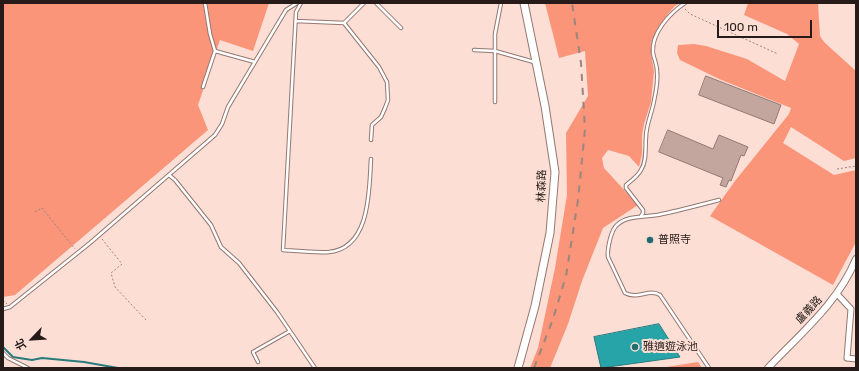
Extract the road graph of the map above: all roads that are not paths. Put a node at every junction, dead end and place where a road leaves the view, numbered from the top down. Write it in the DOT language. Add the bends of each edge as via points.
graph roads {
  1 [pos="205,3"];
  2 [pos="297,3"];
  3 [pos="301,3"];
  4 [pos="364,3"];
  5 [pos="376,3"];
  6 [pos="501,3"];
  7 [pos="524,3"];
  8 [pos="683,4"];
  9 [pos="296,21"];
  10 [pos="344,23"];
  11 [pos="401,28"];
  12 [pos="474,50"];
  13 [pos="215,51"];
  14 [pos="495,52"];
  15 [pos="255,62"];
  16 [pos="536,62"];
  17 [pos="203,87"];
  18 [pos="495,102"];
  19 [pos="371,140"];
  20 [pos="371,158"];
  21 [pos="169,175"];
  22 [pos="719,200"];
  23 [pos="641,217"];
  24 [pos="856,259"];
  25 [pos="837,294"];
  26 [pos="3,309"];
  27 [pos="290,331"];
  28 [pos="3,353"];
  29 [pos="856,359"];
  30 [pos="258,362"];
  31 [pos="28,368"];
  32 [pos="315,368"];
  33 [pos="518,368"];
  34 [pos="709,368"];
  35 [pos="768,368"];
  1 -- 13 [label="lane"];
  2 -- 15 [label="lane" via="286,10"];
  3 -- 9 [label="lane" via="296,12"];
  4 -- 10 [label="lane"];
  5 -- 11 [label="lane"];
  6 -- 14 [label="lane" via="495,34"];
  7 -- 16 [label="main road, 林森路"];
  8 -- 23 [label="lane" via="666,20 654,44 657,71 654,102 647,125 645,155 641,171 626,185 627,191 643,210"];
  9 -- 10 [label="lane"];
  9 -- 20 [label="lane" via="283,250 329,252 349,244 365,218"];
  10 -- 19 [label="lane" via="379,67 387,82 388,100 382,117 372,125"];
  12 -- 14 [label="lane"];
  13 -- 15 [label="lane"];
  13 -- 17 [label="lane"];
  14 -- 16 [label="lane"];
  14 -- 18 [label="lane"];
  15 -- 21 [label="lane" via="228,107 215,135"];
  16 -- 33 [label="main road, 林森路" via="555,172 550,233 535,306"];
  21 -- 26 [label="lane" via="78,253 10,307"];
  21 -- 27 [label="lane" via="211,225 221,248 239,263"];
  22 -- 23 [label="lane" via="660,215"];
  23 -- 34 [label="lane" via="633,217 617,224 609,245 608,257 625,293 634,296 653,292 660,295"];
  24 -- 25 [label="street, 盧義路"];
  25 -- 29 [label="street" via="851,309 847,358"];
  25 -- 35 [label="street, 盧義路"];
  27 -- 30 [label="lane" via="253,352"];
  27 -- 32 [label="lane"];
  28 -- 31 [label="lane"];
}
